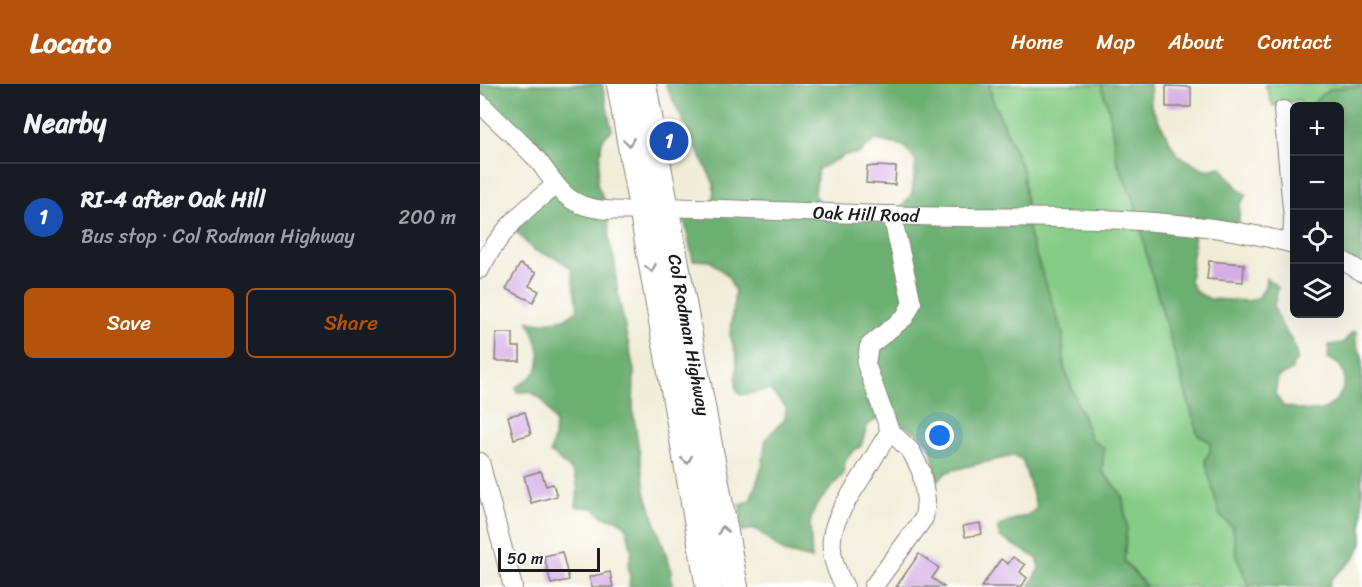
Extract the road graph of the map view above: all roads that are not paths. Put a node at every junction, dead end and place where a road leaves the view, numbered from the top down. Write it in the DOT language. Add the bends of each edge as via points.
graph roads {
  1 [pos="620,84"];
  2 [pos="643,84"];
  3 [pos="480,103"];
  4 [pos="1283,110"];
  5 [pos="556,185"];
  6 [pos="653,209"];
  7 [pos="1292,210"];
  8 [pos="892,215"];
  9 [pos="1290,243"];
  10 [pos="1344,261"];
  11 [pos="480,269"];
  12 [pos="1362,272"];
  13 [pos="890,430"];
  14 [pos="480,462"];
  15 [pos="513,587"];
  16 [pos="709,587"];
  17 [pos="735,587"];
  18 [pos="845,587"];
  19 [pos="873,587"];
  1 -- 6 [label="highway, Col Rodman Highway, one-way"];
  2 -- 6 [label="highway, Col Rodman Highway"];
  3 -- 5 [label="street, Oak Hill Road" via="534,156"];
  4 -- 7 [label="street"];
  5 -- 6 [label="street, Oak Hill Road" via="571,199 586,205 623,211"];
  5 -- 11 [label="street" via="515,218"];
  6 -- 8 [label="street, Oak Hill Road"];
  6 -- 16 [label="highway, Col Rodman Highway, one-way"];
  17 -- 6 [label="highway, Col Rodman Highway, one-way"];
  8 -- 9 [label="street, Oak Hill Road" via="1189,225"];
  8 -- 13 [label="street" via="912,303 905,317 869,346 866,364"];
  10 -- 12 [label="street"];
  13 -- 18 [label="street" via="838,513 831,535 835,570"];
  13 -- 19 [label="street" via="911,451 921,471 926,500 924,518"];
  14 -- 15 [label="street"];
}
